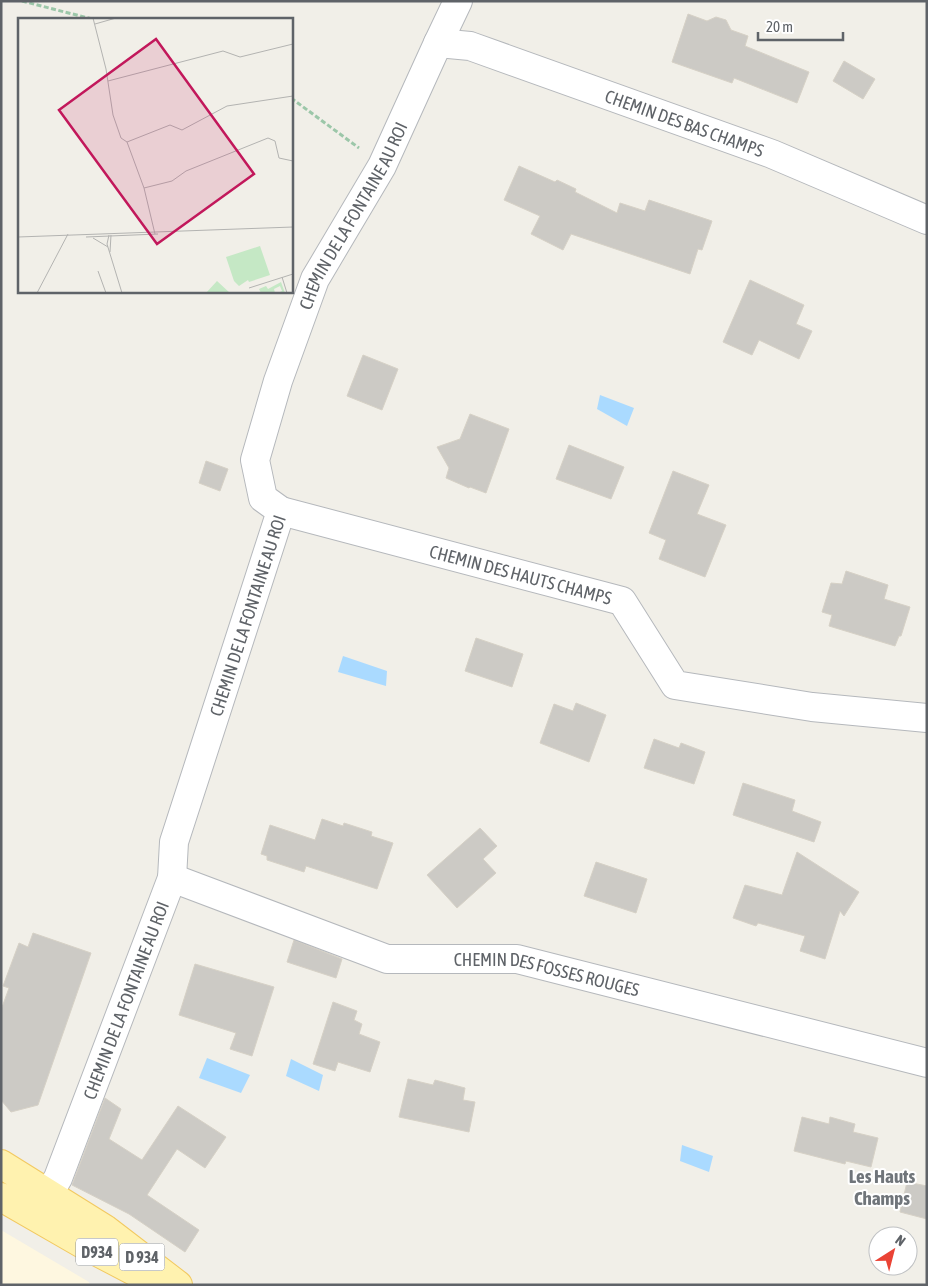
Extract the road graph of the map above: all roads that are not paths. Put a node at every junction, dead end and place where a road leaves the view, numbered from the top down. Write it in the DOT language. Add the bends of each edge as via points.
graph roads {
  1 [pos="458,1"];
  2 [pos="438,43"];
  3 [pos="927,220"];
  4 [pos="281,511"];
  5 [pos="927,718"];
  6 [pos="172,878"];
  7 [pos="927,1063"];
  8 [pos="1,1164"];
  9 [pos="1,1197"];
  10 [pos="42,1206"];
  11 [pos="160,1285"];
  12 [pos="178,1285"];
  1 -- 2 [label="street, CHEMIN DE LA FONTAINE AU ROI"];
  2 -- 3 [label="street, CHEMIN DES BAS CHAMPS" via="470,46 772,154"];
  2 -- 4 [label="street, CHEMIN DE LA FONTAINE AU ROI" via="382,166 315,279 278,381 255,460 263,498"];
  4 -- 5 [label="street, CHEMIN DES HAUTS CHAMPS" via="622,601 675,684 812,707"];
  4 -- 6 [label="street, CHEMIN DE LA FONTAINE AU ROI" via="174,842"];
  6 -- 7 [label="street, CHEMIN DES FOSSES ROUGES" via="387,959 518,959"];
  6 -- 10 [label="street, CHEMIN DE LA FONTAINE AU ROI" via="58,1178"];
  8 -- 10 [label="main road, D 934"];
  9 -- 10 [label="main road, D934"];
  10 -- 11 [label="main road, D934" via="88,1248"];
  10 -- 12 [label="main road, D 934" via="105,1229"];
}
